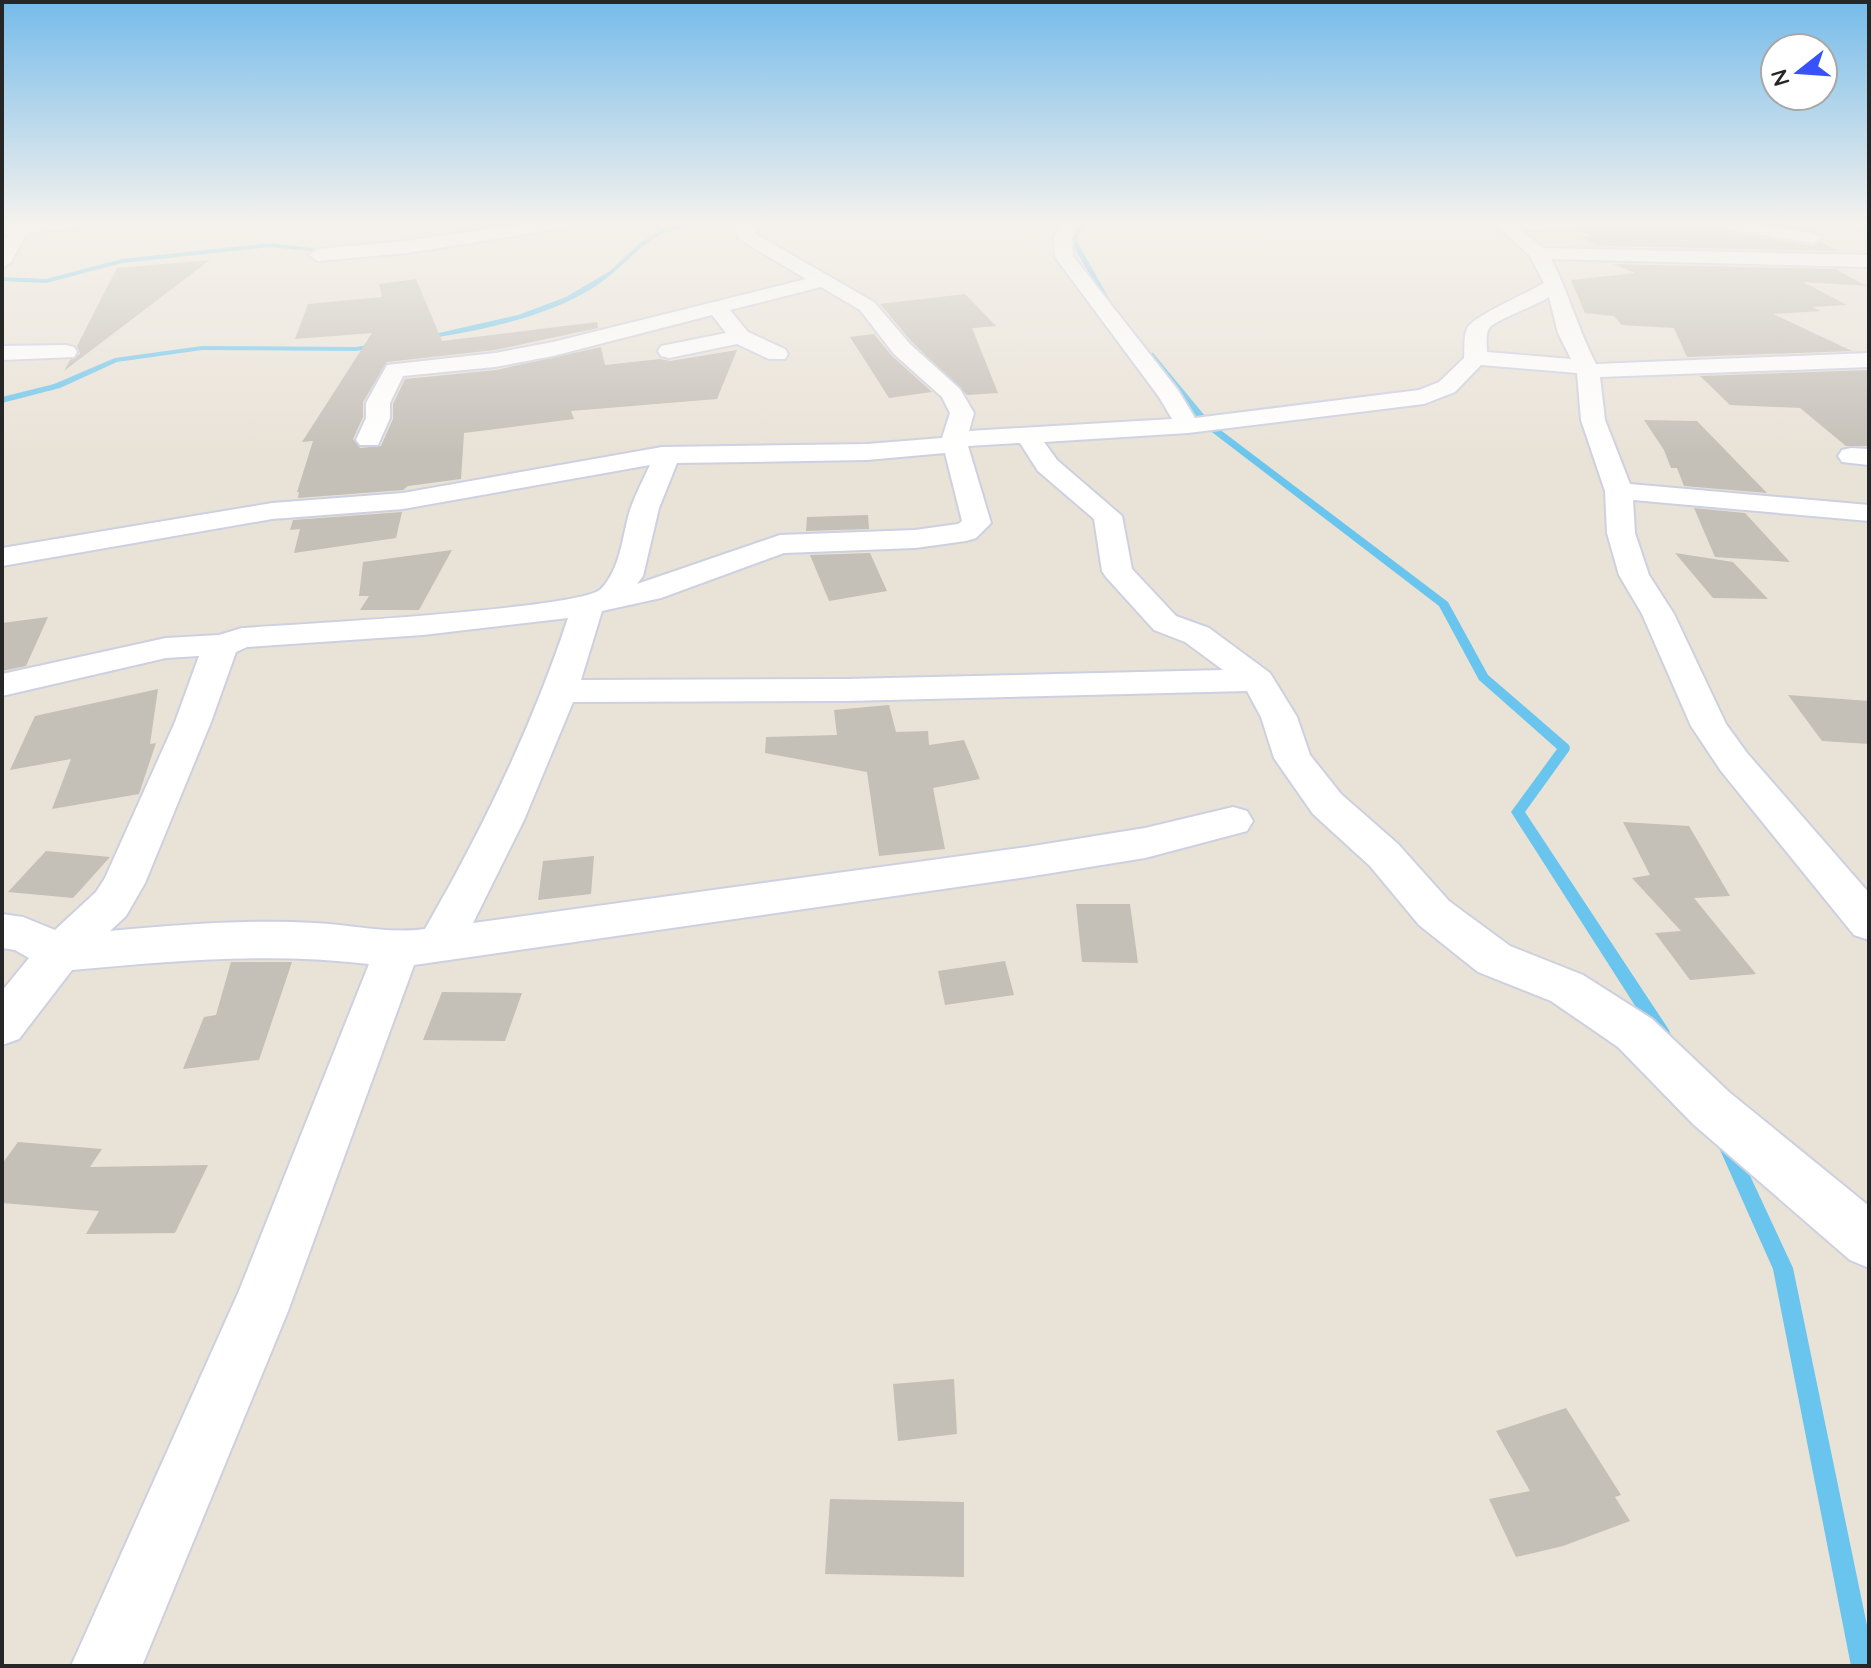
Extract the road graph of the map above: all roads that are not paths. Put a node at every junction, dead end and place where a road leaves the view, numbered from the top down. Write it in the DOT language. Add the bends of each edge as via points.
graph roads {
  1 [pos="749,300"];
  2 [pos="858,300"];
  3 [pos="1097,300"];
  4 [pos="1530,300"];
  5 [pos="1559,300"];
  6 [pos="718,308"];
  7 [pos="740,337"];
  8 [pos="553,349"];
  9 [pos="669,351"];
  10 [pos="66,352"];
  11 [pos="2,353"];
  12 [pos="777,354"];
  13 [pos="1475,358"];
  14 [pos="1869,360"];
  15 [pos="1824,363"];
  16 [pos="1587,369"];
  17 [pos="552,373"];
  18 [pos="1856,384"];
  19 [pos="1188,426"];
  20 [pos="1028,436"];
  21 [pos="369,440"];
  22 [pos="955,443"];
  23 [pos="662,455"];
  24 [pos="1619,491"];
  25 [pos="1869,513"];
  26 [pos="2,557"];
  27 [pos="598,602"];
  28 [pos="224,645"];
  29 [pos="1258,680"];
  30 [pos="2,685"];
  31 [pos="560,691"];
  32 [pos="1233,821"];
  33 [pos="1869,923"];
  34 [pos="2,931"];
  35 [pos="419,946"];
  36 [pos="59,953"];
  37 [pos="2,1025"];
  38 [pos="1869,1241"];
  39 [pos="106,1666"];
  1 -- 6 [label="street"];
  2 -- 22 [label="street" via="952,394 962,413"];
  3 -- 19 [label="street"];
  4 -- 13 [label="street" via="1485,320 1477,329"];
  5 -- 16 [label="street"];
  6 -- 7 [label="street"];
  6 -- 8 [label="street"];
  7 -- 9 [label="street"];
  7 -- 12 [label="street"];
  8 -- 17 [label="street"];
  8 -- 21 [label="street" via="395,370 378,403"];
  10 -- 11 [label="street"];
  13 -- 16 [label="street"];
  13 -- 19 [label="street" via="1447,387 1424,397"];
  14 -- 15 [label="street"];
  15 -- 16 [label="street"];
  15 -- 18 [label="street"];
  16 -- 24 [label="street" via="1593,420"];
  19 -- 20 [label="street"];
  20 -- 22 [label="street"];
  20 -- 29 [label="street" via="1047,465 1108,516 1117,571 1165,623 1197,635"];
  22 -- 23 [label="street" via="867,452"];
  22 -- 27 [label="street" via="977,523 966,532 780,544 677,582"];
  23 -- 26 [label="street" via="403,501 272,511"];
  23 -- 27 [label="street" via="628,576"];
  24 -- 25 [label="street"];
  24 -- 33 [label="street" via="1621,533 1634,575 1682,661 1709,726"];
  27 -- 28 [label="street" via="537,614 242,638"];
  27 -- 31 [label="street"];
  28 -- 30 [label="street" via="166,648"];
  28 -- 36 [label="street" via="124,883 111,904"];
  29 -- 31 [label="street" via="892,690"];
  29 -- 38 [label="street" via="1279,717 1293,758 1327,804 1384,855 1434,913 1494,959 1567,988 1635,1033 1711,1108"];
  31 -- 35 [label="street" via="470,889"];
  32 -- 35 [label="street" via="1145,843 1027,862"];
  34 -- 36 [label="street" via="23,934"];
  35 -- 36 [label="street" via="198,941"];
  35 -- 39 [label="street" via="331,1129 248,1339"];
  36 -- 37 [label="street"];
}
